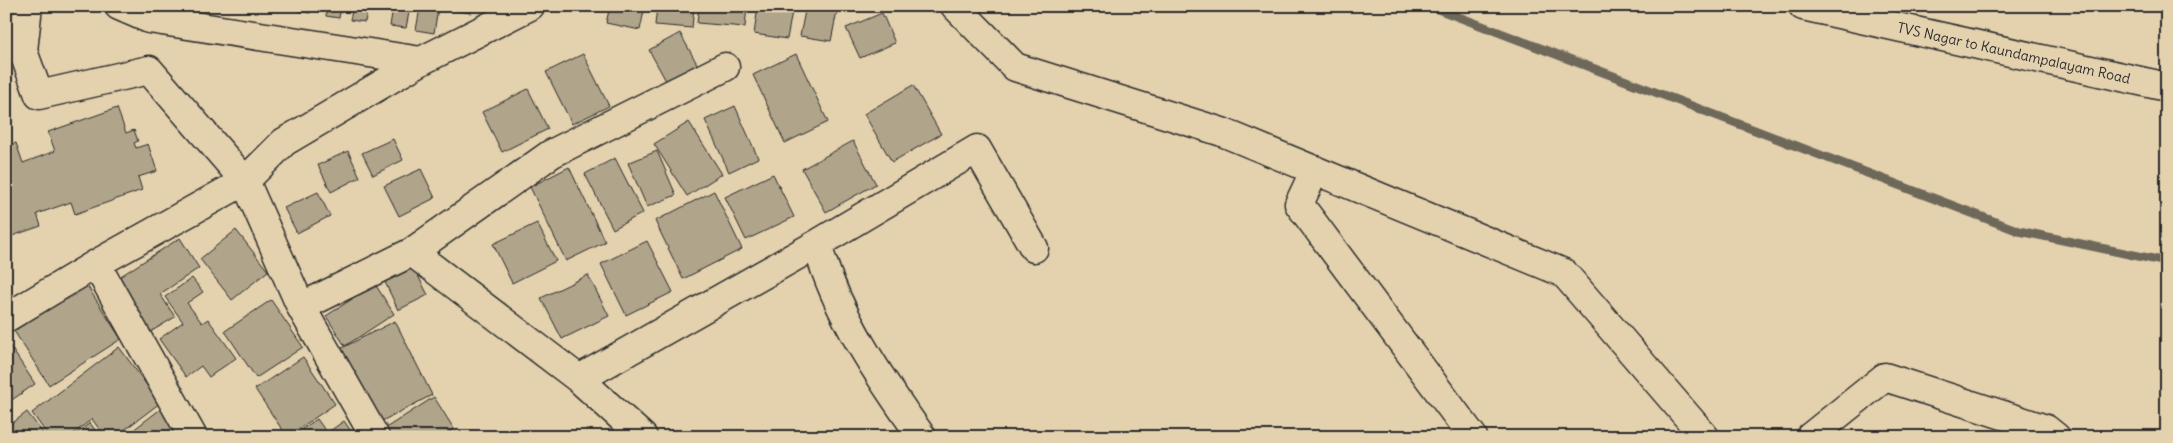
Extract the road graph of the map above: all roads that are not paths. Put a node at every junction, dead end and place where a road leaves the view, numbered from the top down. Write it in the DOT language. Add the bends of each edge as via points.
graph roads {
  1 [pos="28,6"];
  2 [pos="119,6"];
  3 [pos="530,6"];
  4 [pos="954,6"];
  5 [pos="1803,6"];
  6 [pos="421,61"];
  7 [pos="725,67"];
  8 [pos="2167,87"];
  9 [pos="1315,170"];
  10 [pos="245,181"];
  11 [pos="817,244"];
  12 [pos="1034,248"];
  13 [pos="412,252"];
  14 [pos="96,264"];
  15 [pos="301,307"];
  16 [pos="6,318"];
  17 [pos="579,379"];
  18 [pos="193,437"];
  19 [pos="375,437"];
  20 [pos="643,437"];
  21 [pos="922,437"];
  22 [pos="1473,437"];
  23 [pos="1706,437"];
  24 [pos="1810,437"];
  25 [pos="2056,437"];
  1 -- 10 [label="street" via="23,50 39,95 149,70"];
  2 -- 6 [label="street" via="149,19"];
  3 -- 6 [label="street"];
  4 -- 9 [label="street" via="1015,67 1222,132"];
  5 -- 8 [label="street, TVS Nagar to Kaundampalayam Road"];
  6 -- 10 [label="street" via="284,142"];
  7 -- 13 [label="street" via="551,154"];
  9 -- 22 [label="street" via="1299,204"];
  9 -- 23 [label="street" via="1564,273"];
  10 -- 14 [label="street"];
  10 -- 15 [label="street"];
  11 -- 12 [label="street" via="977,148"];
  11 -- 17 [label="street"];
  11 -- 21 [label="street" via="826,276 876,372"];
  13 -- 15 [label="street"];
  13 -- 17 [label="street"];
  14 -- 16 [label="street"];
  14 -- 18 [label="street"];
  15 -- 19 [label="street"];
  17 -- 20 [label="street"];
  24 -- 25 [label="street" via="1885,377 2046,429"];
}
